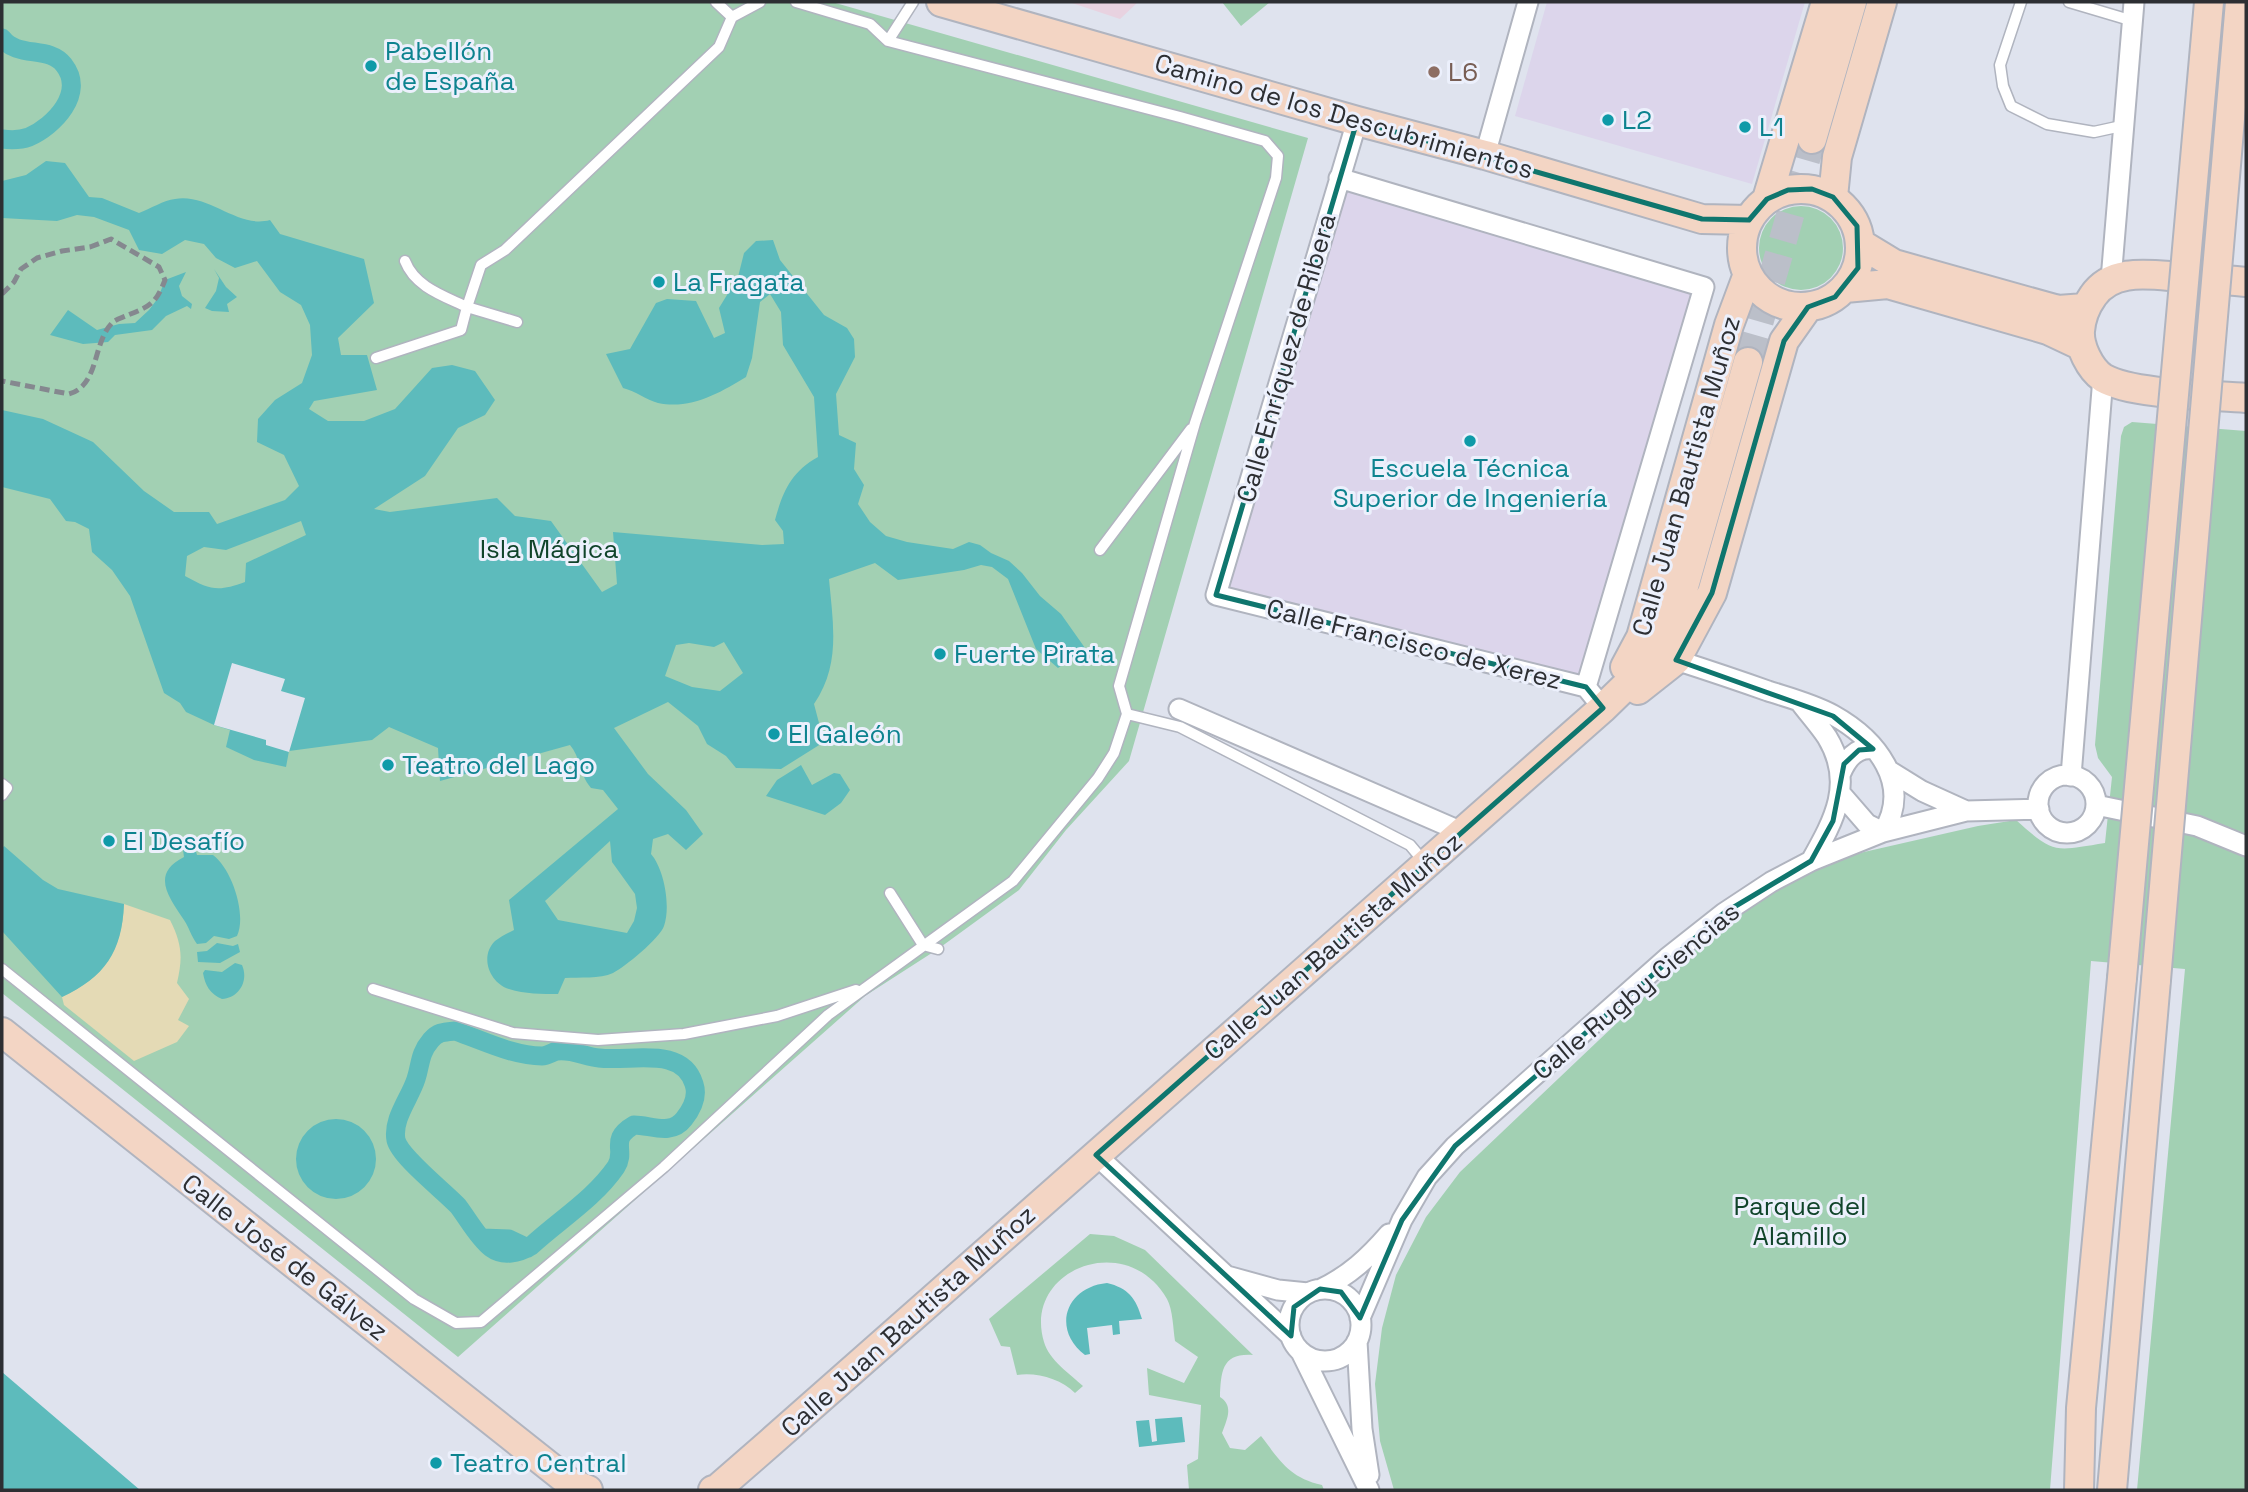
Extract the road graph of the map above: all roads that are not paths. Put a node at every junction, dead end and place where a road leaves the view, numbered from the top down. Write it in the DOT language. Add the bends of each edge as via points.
graph roads {
  1 [pos="716,2"];
  2 [pos="760,2"];
  3 [pos="796,2"];
  4 [pos="913,2"];
  5 [pos="941,2"];
  6 [pos="1528,2"];
  7 [pos="1826,2"];
  8 [pos="1852,2"];
  9 [pos="1882,2"];
  10 [pos="2021,2"];
  11 [pos="2069,2"];
  12 [pos="2209,2"];
  13 [pos="2240,2"];
  14 [pos="2134,11"];
  15 [pos="732,17"];
  16 [pos="888,41"];
  17 [pos="1357,121"];
  18 [pos="2126,125"];
  19 [pos="1812,139"];
  20 [pos="1485,155"];
  21 [pos="1339,178"];
  22 [pos="1833,197"];
  23 [pos="1758,210"];
  24 [pos="1861,244"];
  25 [pos="405,261"];
  26 [pos="1748,274"];
  27 [pos="2111,279"];
  28 [pos="2246,282"];
  29 [pos="1845,288"];
  30 [pos="467,307"];
  31 [pos="1808,307"];
  32 [pos="2085,308"];
  33 [pos="517,322"];
  34 [pos="2082,346"];
  35 [pos="376,358"];
  36 [pos="1748,362"];
  37 [pos="2103,377"];
  38 [pos="2246,398"];
  39 [pos="1195,423"];
  40 [pos="1100,550"];
  41 [pos="1216,595"];
  42 [pos="1676,660"];
  43 [pos="1602,697"];
  44 [pos="1799,701"];
  45 [pos="1179,709"];
  46 [pos="1127,713"];
  47 [pos="1873,749"];
  48 [pos="1888,770"];
  49 [pos="2071,776"];
  50 [pos="2,784"];
  51 [pos="1840,784"];
  52 [pos="2,795"];
  53 [pos="2096,805"];
  54 [pos="2039,808"];
  55 [pos="1966,811"];
  56 [pos="1462,832"];
  57 [pos="1882,832"];
  58 [pos="2246,846"];
  59 [pos="1811,861"];
  60 [pos="1426,863"];
  61 [pos="890,893"];
  62 [pos="923,945"];
  63 [pos="938,949"];
  64 [pos="2,969"];
  65 [pos="865,987"];
  66 [pos="373,989"];
  67 [pos="2,1032"];
  68 [pos="1096,1154"];
  69 [pos="1402,1220"];
  70 [pos="1222,1274"];
  71 [pos="1314,1291"];
  72 [pos="1360,1318"];
  73 [pos="1357,1341"];
  74 [pos="1296,1344"];
  75 [pos="2081,1408"];
  76 [pos="577,1487"];
  77 [pos="716,1490"];
  78 [pos="1370,1490"];
  79 [pos="2064,1490"];
  80 [pos="2079,1490"];
  81 [pos="2112,1490"];
  1 -- 15 [label="lane"];
  2 -- 15 [label="lane"];
  3 -- 16 [label="lane" via="870,24"];
  4 -- 16 [label="lane"];
  5 -- 17 [label="street, Camino de los Descubrimientos"];
  6 -- 20 [label="street"];
  7 -- 23 [label="street"];
  8 -- 19 [label="street"];
  9 -- 22 [label="street" via="1837,157"];
  10 -- 18 [label="lane" via="2000,65 2011,106 2047,124 2094,132"];
  11 -- 14 [label="lane"];
  12 -- 75 [label="street, bridge"];
  13 -- 81 [label="street, bridge"];
  14 -- 18 [label="street"];
  15 -- 30 [label="lane" via="719,47 505,250 481,265"];
  16 -- 39 [label="lane" via="1265,141 1278,156 1276,178"];
  17 -- 20 [label="street, Camino de los Descubrimientos"];
  17 -- 21 [label="street, Calle Enríquez de Ribera"];
  18 -- 27 [label="street"];
  20 -- 23 [label="street, Camino de los Descubrimientos" via="1702,219"];
  21 -- 41 [label="street, Calle Enríquez de Ribera"];
  21 -- 43 [label="street" via="1704,287"];
  22 -- 23 [label="street" via="1812,189 1788,190"];
  22 -- 24 [label="street" via="1857,226"];
  23 -- 26 [label="street" via="1743,238"];
  24 -- 29 [label="street" via="1857,268"];
  24 -- 32 [label="street" via="1902,266 2058,310"];
  25 -- 30 [label="lane" via="410,273 428,288"];
  26 -- 31 [label="street" via="1772,300"];
  26 -- 43 [label="street, Calle Juan Bautista Muñoz" via="1729,325 1642,637"];
  27 -- 28 [label="street" via="2136,273"];
  27 -- 32 [label="street"];
  29 -- 31 [label="street" via="1822,304"];
  29 -- 34 [label="street" via="1888,284 2048,330"];
  30 -- 33 [label="lane"];
  30 -- 35 [label="lane" via="461,330"];
  31 -- 42 [label="street, Calle Juan Bautista Muñoz" via="1784,341 1712,593"];
  32 -- 34 [label="street"];
  34 -- 37 [label="street"];
  36 -- 43 [label="street" via="1681,597 1639,673"];
  37 -- 38 [label="street" via="2131,388"];
  37 -- 49 [label="street"];
  39 -- 40 [label="lane"];
  39 -- 46 [label="lane" via="1119,686"];
  41 -- 43 [label="street, Calle Francisco de Xerez"];
  42 -- 43 [label="street" via="1637,691"];
  42 -- 44 [label="street"];
  43 -- 56 [label="street, Calle Juan Bautista Muñoz"];
  44 -- 47 [label="street" via="1833,716"];
  44 -- 51 [label="street" via="1828,739"];
  45 -- 56 [label="street"];
  46 -- 60 [label="lane" via="1180,727 1409,845"];
  46 -- 62 [label="lane" via="1109,761 1013,881"];
  47 -- 48 [label="street"];
  47 -- 51 [label="street" via="1852,755 1844,764"];
  48 -- 55 [label="street"];
  48 -- 57 [label="street" via="1895,796 1890,821"];
  49 -- 53 [label="street" via="2086,782"];
  49 -- 54 [label="street" via="2047,784"];
  50 -- 52 [label="lane" via="7,789"];
  51 -- 57 [label="street" via="1867,824"];
  51 -- 59 [label="street" via="1833,821"];
  53 -- 54 [label="street" via="2090,822 2074,832 2048,825"];
  53 -- 58 [label="street" via="2197,826"];
  54 -- 55 [label="street, Calle Rugby Ciencias"];
  55 -- 57 [label="street, Calle Rugby Ciencias"];
  56 -- 60 [label="street, Calle Juan Bautista Muñoz"];
  57 -- 59 [label="street, Calle Rugby Ciencias"];
  59 -- 69 [label="street, Calle Rugby Ciencias" via="1724,913 1667,958 1455,1146 1427,1177"];
  60 -- 68 [label="street, Calle Juan Bautista Muñoz"];
  61 -- 62 [label="lane"];
  62 -- 63 [label="lane"];
  62 -- 65 [label="lane"];
  64 -- 65 [label="lane" via="414,1299 456,1324 481,1322 664,1167 828,1014"];
  65 -- 66 [label="lane" via="777,1016 684,1034 598,1040 513,1033"];
  67 -- 76 [label="street, Calle José de Gálvez"];
  68 -- 70 [label="street"];
  68 -- 77 [label="street, Calle Juan Bautista Muñoz"];
  69 -- 71 [label="street" via="1342,1279"];
  69 -- 72 [label="street"];
  70 -- 71 [label="street" via="1278,1290"];
  70 -- 74 [label="street"];
  71 -- 72 [label="street" via="1341,1292 1357,1307"];
  71 -- 74 [label="street" via="1300,1298 1290,1316"];
  72 -- 73 [label="street"];
  73 -- 74 [label="street" via="1342,1356 1321,1361"];
  73 -- 78 [label="street"];
  74 -- 78 [label="street"];
  75 -- 79 [label="street"];
  75 -- 80 [label="street"];
}
